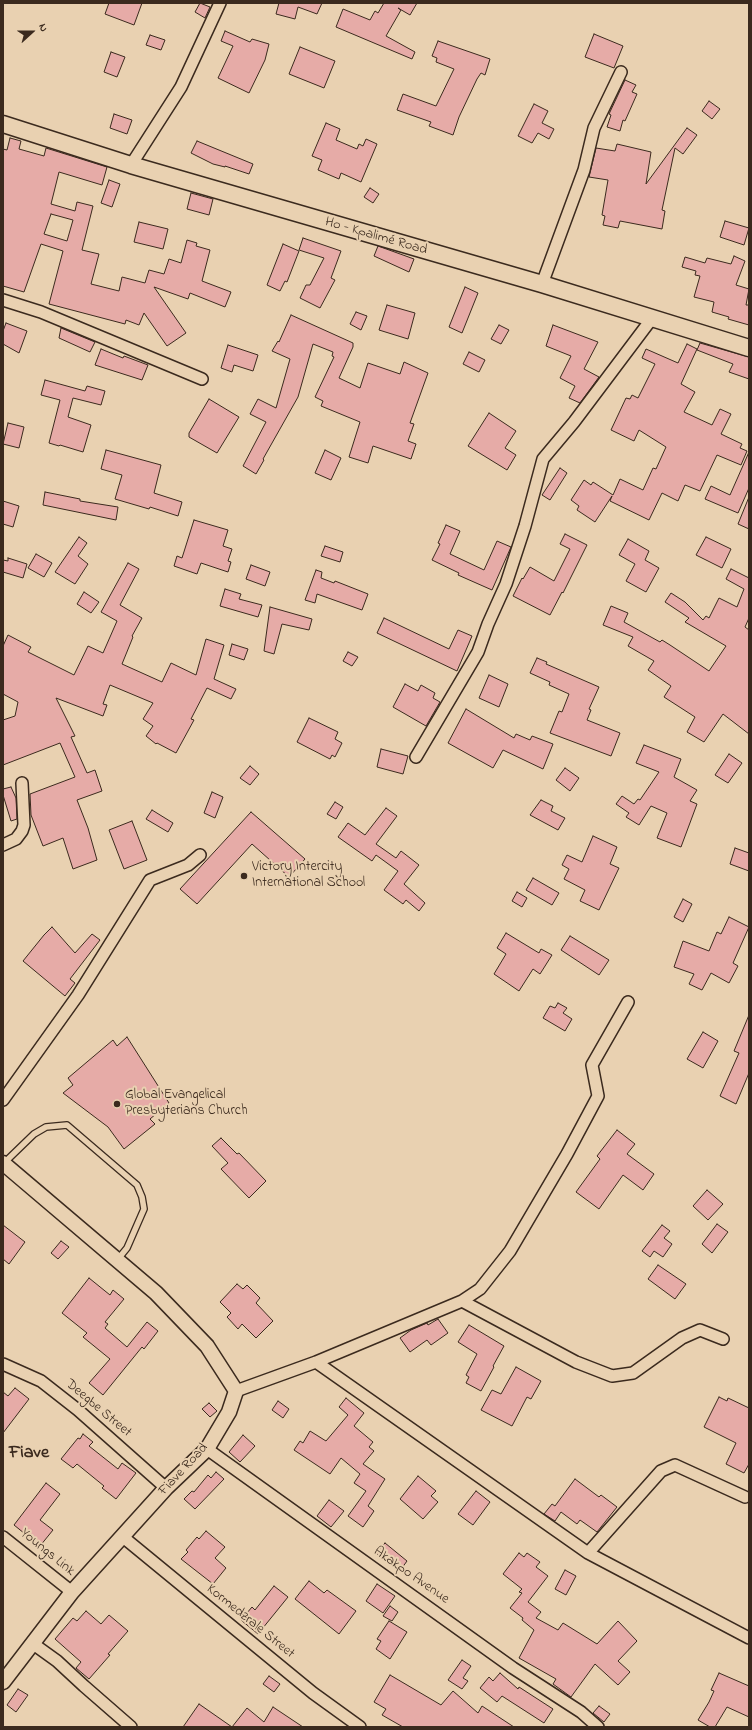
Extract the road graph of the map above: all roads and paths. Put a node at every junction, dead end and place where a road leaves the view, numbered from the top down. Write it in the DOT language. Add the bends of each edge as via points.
graph roads {
  1 [pos="220,3"];
  2 [pos="622,72"];
  3 [pos="3,124"];
  4 [pos="132,165"];
  5 [pos="542,284"];
  6 [pos="3,300"];
  7 [pos="653,318"];
  8 [pos="749,348"];
  9 [pos="202,379"];
  10 [pos="416,757"];
  11 [pos="22,783"];
  12 [pos="3,845"];
  13 [pos="200,855"];
  14 [pos="628,1002"];
  15 [pos="3,1100"];
  16 [pos="3,1163"];
  17 [pos="117,1260"];
  18 [pos="462,1300"];
  19 [pos="723,1339"];
  20 [pos="316,1362"];
  21 [pos="3,1364"];
  22 [pos="236,1391"];
  23 [pos="207,1449"];
  24 [pos="166,1488"];
  25 [pos="745,1496"];
  26 [pos="3,1537"];
  27 [pos="123,1537"];
  28 [pos="588,1553"];
  29 [pos="72,1592"];
  30 [pos="749,1638"];
  31 [pos="32,1643"];
  32 [pos="3,1682"];
  33 [pos="131,1727"];
  34 [pos="360,1727"];
  35 [pos="598,1727"];
  1 -- 4 [label="street" via="181,87"];
  2 -- 5 [label="street" via="594,128 584,170"];
  3 -- 4 [label="main road, Ho - Kpalimé Road"];
  4 -- 5 [label="main road, Ho - Kpalimé Road"];
  5 -- 7 [label="main road, Ho - Kpalimé Road"];
  6 -- 9 [label="street" via="41,312"];
  7 -- 8 [label="main road, Ho - Kpalimé Road"];
  7 -- 10 [label="street" via="543,459 506,584 478,652"];
  11 -- 12 [label="street" via="24,825 16,839"];
  13 -- 15 [label="street" via="188,865 150,880 78,995"];
  14 -- 18 [label="street" via="592,1065 598,1096 567,1154 510,1251 480,1289"];
  16 -- 17 [label="street"];
  16 -- 17 [label="lane" via="34,1134 46,1127 67,1125 73,1130 137,1185 142,1197 144,1209 127,1248"];
  17 -- 22 [label="street" via="156,1293 207,1346"];
  18 -- 19 [label="street" via="576,1362 612,1376 633,1372 682,1338 700,1330"];
  18 -- 20 [label="street"];
  20 -- 22 [label="street"];
  20 -- 28 [label="street"];
  21 -- 24 [label="street, Deegbe Street" via="41,1381 78,1410"];
  22 -- 23 [label="street, Fiave Road" via="229,1412"];
  23 -- 24 [label="street, Fiave Road"];
  23 -- 35 [label="street, Akakpo Avenue" via="507,1663 581,1712"];
  24 -- 27 [label="street, Fiave Road"];
  25 -- 28 [label="street" via="675,1465 661,1471"];
  26 -- 29 [label="street, Youngs Link"];
  27 -- 29 [label="street, Fiave Road"];
  27 -- 34 [label="street, Kormedzrale Street" via="313,1693"];
  28 -- 30 [label="street"];
  29 -- 31 [label="street, Fiave Road"];
  31 -- 32 [label="street, Fiave Road"];
  31 -- 33 [label="street" via="57,1661"];
}
